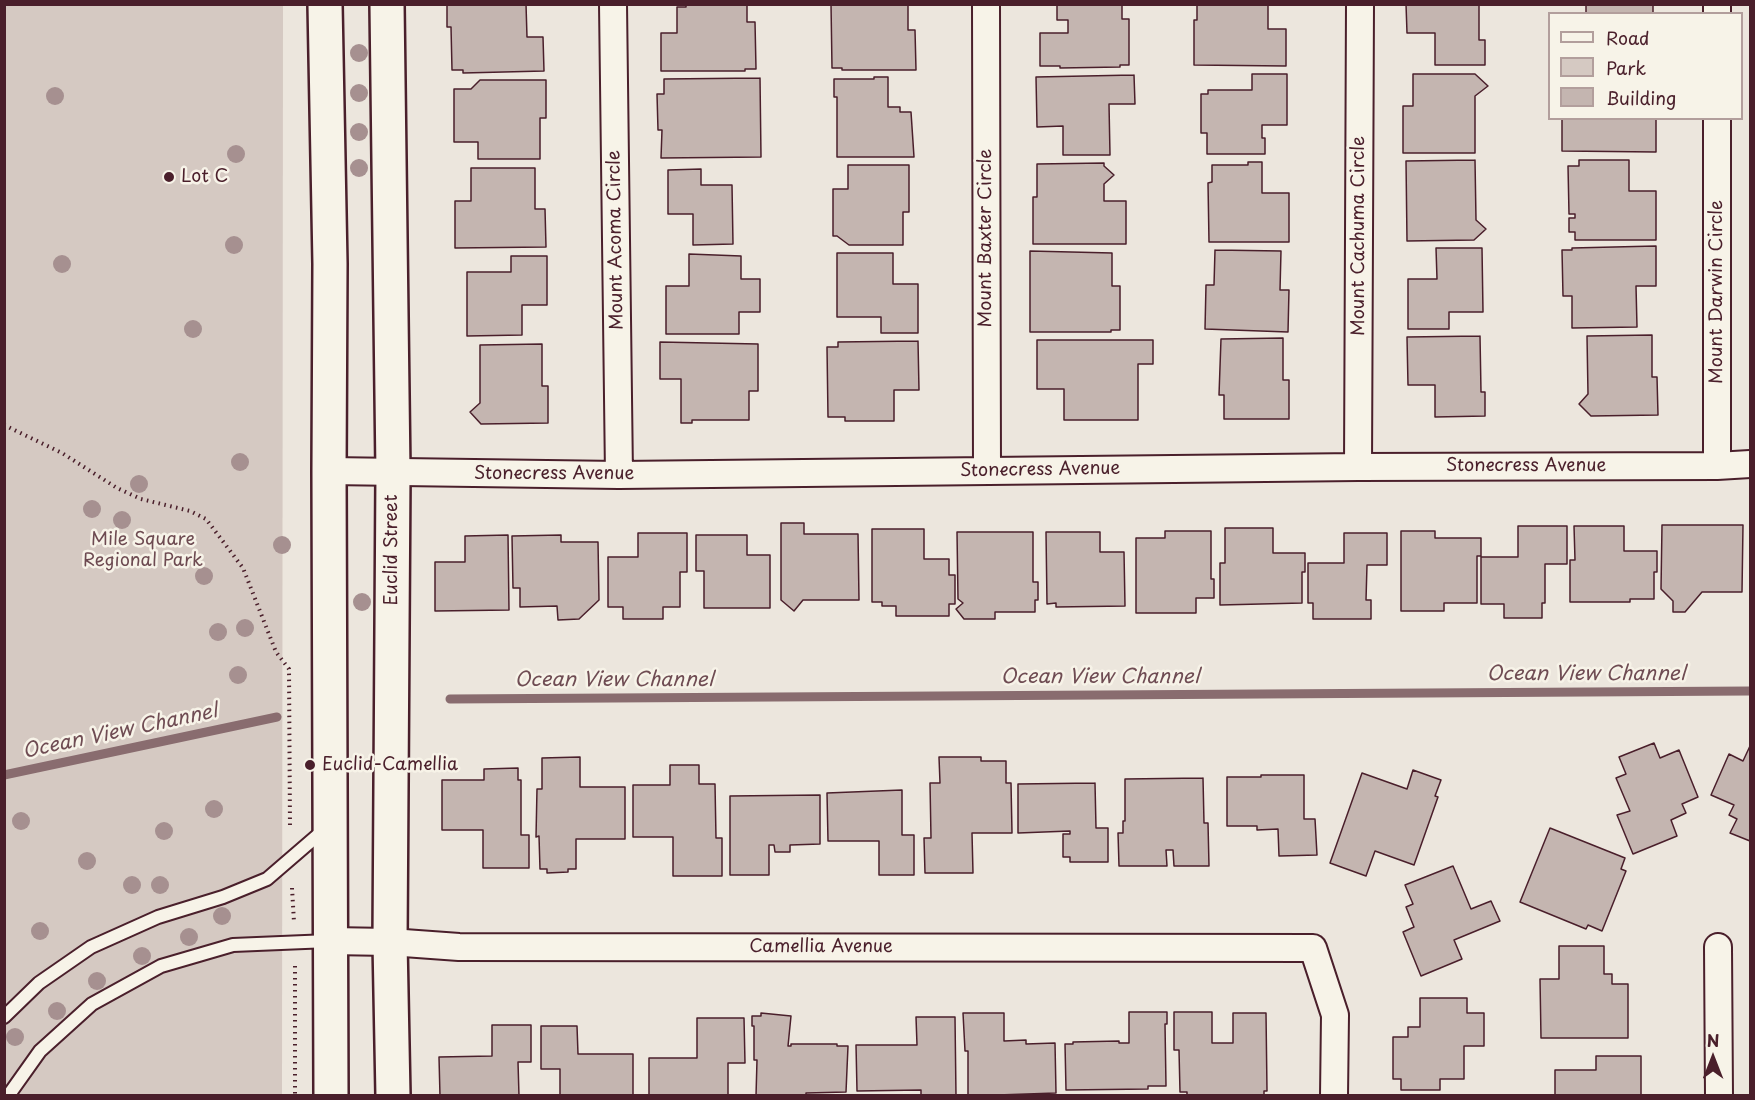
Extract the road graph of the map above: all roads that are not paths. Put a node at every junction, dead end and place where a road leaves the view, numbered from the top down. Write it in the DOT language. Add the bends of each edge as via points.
graph roads {
  1 [pos="325,4"];
  2 [pos="387,4"];
  3 [pos="613,4"];
  4 [pos="986,4"];
  5 [pos="1360,4"];
  6 [pos="1717,120"];
  7 [pos="1750,464"];
  8 [pos="1358,466"];
  9 [pos="1717,466"];
  10 [pos="329,471"];
  11 [pos="987,471"];
  12 [pos="393,472"];
  13 [pos="618,475"];
  14 [pos="330,824"];
  15 [pos="330,941"];
  16 [pos="390,942"];
  17 [pos="1718,947"];
  18 [pos="4,1017"];
  19 [pos="8,1095"];
  20 [pos="331,1095"];
  21 [pos="393,1095"];
  22 [pos="1334,1095"];
  23 [pos="1719,1095"];
  1 -- 10 [label="main road"];
  2 -- 12 [label="main road, Euclid Street"];
  3 -- 13 [label="street, Mount Acoma Circle"];
  4 -- 11 [label="street, Mount Baxter Circle"];
  5 -- 8 [label="street, Mount Cachuma Circle"];
  6 -- 9 [label="street, Mount Darwin Circle"];
  7 -- 9 [label="street, Stonecress Avenue"];
  8 -- 9 [label="street, Stonecress Avenue"];
  8 -- 11 [label="street, Stonecress Avenue"];
  10 -- 12 [label="street, Stonecress Avenue"];
  10 -- 14 [label="main road"];
  11 -- 13 [label="street, Stonecress Avenue"];
  12 -- 13 [label="street, Stonecress Avenue"];
  12 -- 16 [label="main road, Euclid Street"];
  14 -- 15 [label="main road"];
  14 -- 18 [label="lane" via="267,879 158,917 91,947 39,983"];
  15 -- 16 [label="street, Camellia Avenue"];
  15 -- 19 [label="lane" via="233,945 161,966 92,1004 40,1051"];
  15 -- 20 [label="main road"];
  16 -- 21 [label="main road, Euclid Street"];
  16 -- 22 [label="street, Camellia Avenue" via="459,947 1313,948 1335,1015"];
  17 -- 23 [label="street"];
}
